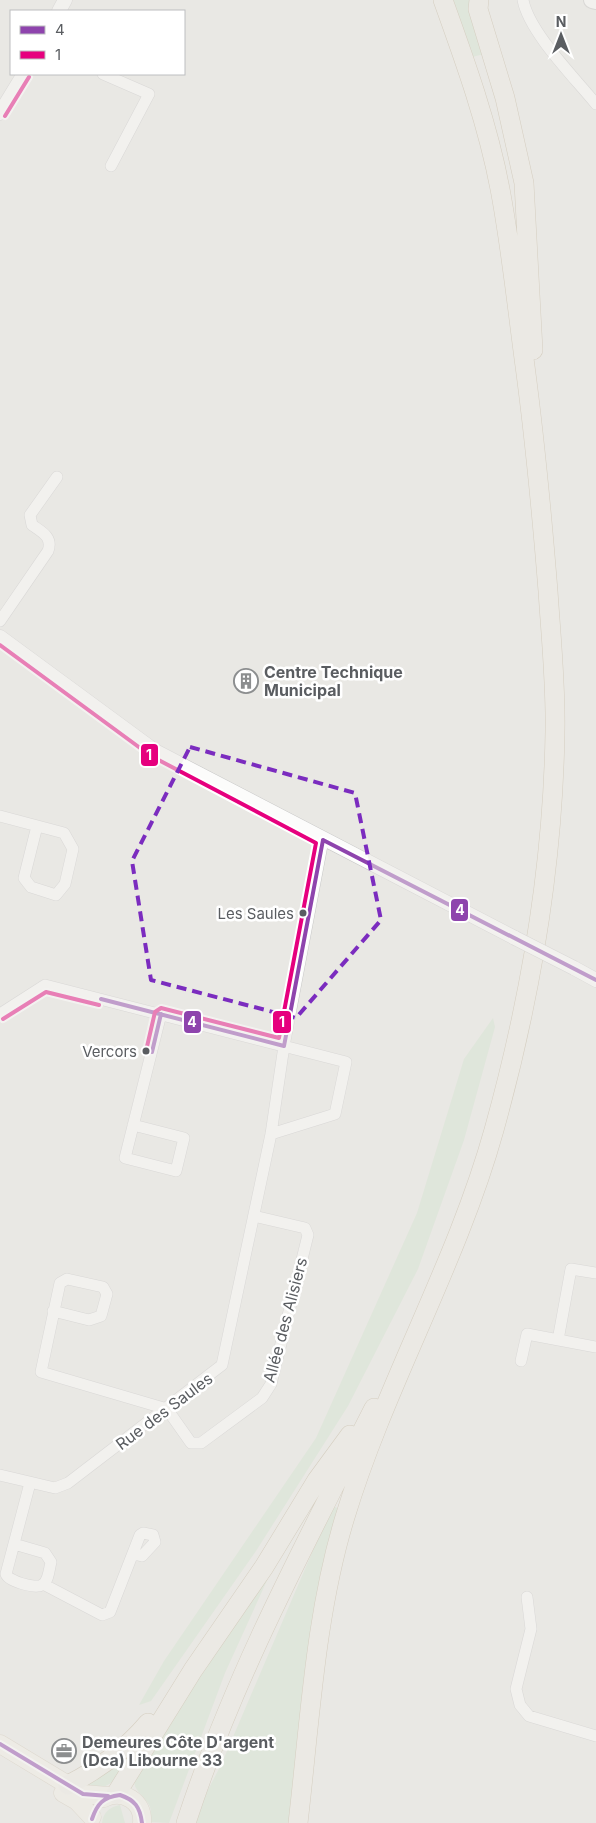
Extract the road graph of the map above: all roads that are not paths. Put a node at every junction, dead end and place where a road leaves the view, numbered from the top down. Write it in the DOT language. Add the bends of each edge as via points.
graph roads {
  1 [pos="443,0"];
  2 [pos="479,0"];
  3 [pos="523,0"];
  4 [pos="23,75"];
  5 [pos="105,75"];
  6 [pos="596,104"];
  7 [pos="0,113"];
  8 [pos="111,166"];
  9 [pos="533,423"];
  10 [pos="57,477"];
  11 [pos="0,621"];
  12 [pos="0,636"];
  13 [pos="0,816"];
  14 [pos="38,826"];
  15 [pos="323,840"];
  16 [pos="596,980"];
  17 [pos="0,1014"];
  18 [pos="162,1014"];
  19 [pos="284,1046"];
  20 [pos="133,1125"];
  21 [pos="271,1134"];
  22 [pos="254,1216"];
  23 [pos="596,1273"];
  24 [pos="440,1274"];
  25 [pos="53,1311"];
  26 [pos="558,1340"];
  27 [pos="596,1347"];
  28 [pos="521,1361"];
  29 [pos="382,1392"];
  30 [pos="167,1409"];
  31 [pos="0,1475"];
  32 [pos="30,1483"];
  33 [pos="14,1544"];
  34 [pos="134,1554"];
  35 [pos="43,1584"];
  36 [pos="527,1597"];
  37 [pos="193,1670"];
  38 [pos="596,1736"];
  39 [pos="0,1744"];
  40 [pos="0,1756"];
  41 [pos="68,1785"];
  42 [pos="112,1795"];
  43 [pos="92,1820"];
  44 [pos="142,1823"];
  45 [pos="186,1823"];
  46 [pos="298,1823"];
  1 -- 9 [label="highway" via="482,119 500,187"];
  2 -- 9 [label="highway" via="478,10 505,98 524,183 533,335"];
  3 -- 6 [label="street" via="526,14 536,30"];
  4 -- 7 [label="street"];
  5 -- 8 [label="street" via="150,94"];
  9 -- 24 [label="highway" via="552,650 555,727 551,819 526,997 494,1131 468,1209"];
  10 -- 11 [label="street" via="30,515 32,525 48,536 48,551"];
  12 -- 15 [label="street" via="155,751"];
  13 -- 14 [label="street"];
  14 -- 14 [label="street" via="24,878 31,887 56,895 65,884 73,849 64,833"];
  15 -- 16 [label="street, bridge"];
  15 -- 19 [label="street, Rue des Saules"];
  17 -- 18 [label="street" via="45,986"];
  18 -- 19 [label="street"];
  18 -- 20 [label="street"];
  19 -- 21 [label="street, Rue des Saules"];
  19 -- 21 [label="street" via="346,1062 335,1114"];
  20 -- 20 [label="street" via="125,1158 176,1171 184,1138"];
  21 -- 22 [label="street, Rue des Saules"];
  22 -- 30 [label="street, Rue des Saules" via="222,1365"];
  22 -- 30 [label="street, Allée des Alisiers" via="305,1228 308,1235 270,1384 262,1398 201,1443 192,1443"];
  23 -- 26 [label="street" via="571,1268"];
  24 -- 29 [label="highway"];
  24 -- 46 [label="highway" via="382,1415 346,1513 331,1568"];
  25 -- 25 [label="street" via="89,1320 101,1316 108,1294 103,1288 67,1280 60,1283"];
  25 -- 30 [label="street" via="41,1372"];
  26 -- 27 [label="street"];
  26 -- 28 [label="street" via="526,1334"];
  29 -- 37 [label="highway" via="317,1480 264,1567"];
  29 -- 45 [label="highway" via="262,1629 201,1776"];
  30 -- 32 [label="street, Rue des Saules" via="68,1483 55,1488"];
  31 -- 32 [label="street, Rue des Saules"];
  32 -- 33 [label="street"];
  33 -- 35 [label="street" via="45,1553 51,1562"];
  33 -- 35 [label="street" via="7,1578 37,1586"];
  34 -- 35 [label="street" via="110,1612 102,1615"];
  36 -- 38 [label="street" via="531,1629 516,1689 520,1705 529,1716"];
  37 -- 41 [label="highway" via="133,1740"];
  37 -- 42 [label="highway"];
  39 -- 41 [label="main road"];
  40 -- 43 [label="main road" via="77,1801"];
  41 -- 42 [label="main road" via="84,1794"];
  42 -- 43 [label="main road" via="97,1804"];
  42 -- 44 [label="main road" via="124,1795 137,1804"];
}
